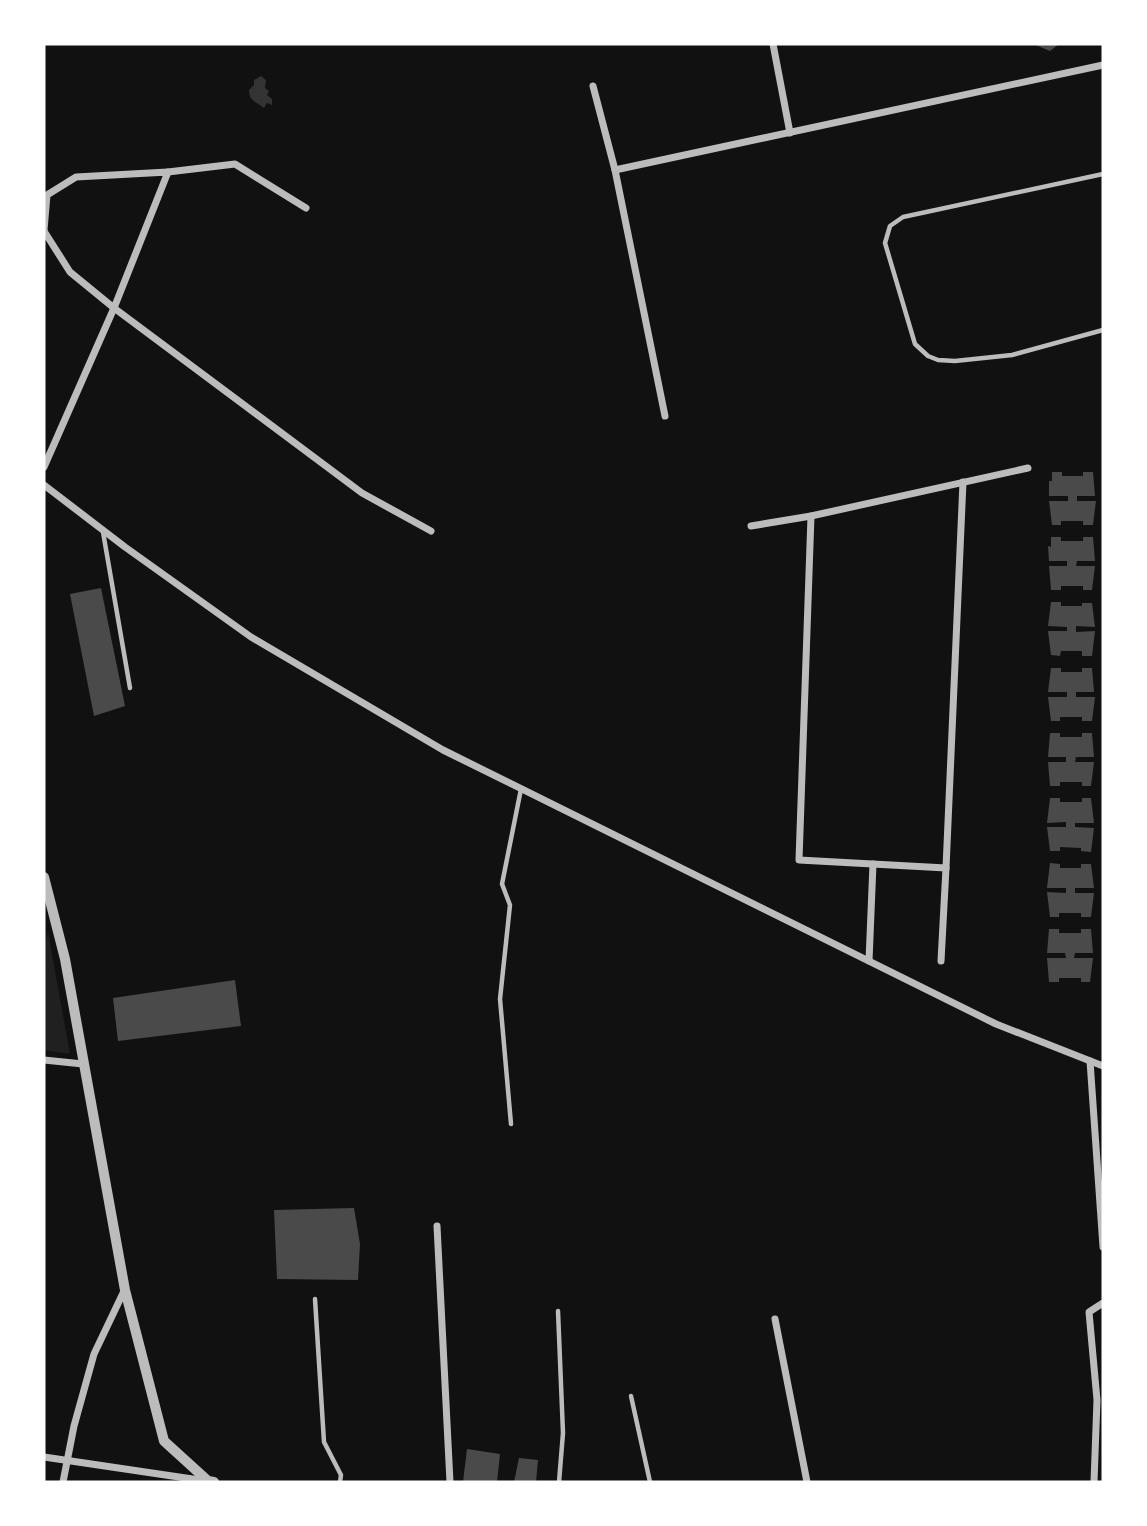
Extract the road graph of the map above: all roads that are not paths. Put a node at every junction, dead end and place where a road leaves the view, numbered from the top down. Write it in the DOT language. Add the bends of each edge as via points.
graph roads {
  1 [pos="773,44"];
  2 [pos="1103,65"];
  3 [pos="593,86"];
  4 [pos="790,133"];
  5 [pos="615,170"];
  6 [pos="168,172"];
  7 [pos="1103,174"];
  8 [pos="306,208"];
  9 [pos="44,230"];
  10 [pos="114,307"];
  11 [pos="1103,330"];
  12 [pos="665,416"];
  13 [pos="44,467"];
  14 [pos="1028,468"];
  15 [pos="963,482"];
  16 [pos="44,485"];
  17 [pos="811,516"];
  18 [pos="751,526"];
  19 [pos="103,531"];
  20 [pos="431,531"];
  21 [pos="131,688"];
  22 [pos="521,789"];
  23 [pos="873,864"];
  24 [pos="946,868"];
  25 [pos="44,877"];
  26 [pos="47,890"];
  27 [pos="44,903"];
  28 [pos="869,961"];
  29 [pos="941,961"];
  30 [pos="44,1060"];
  31 [pos="1090,1061"];
  32 [pos="83,1064"];
  33 [pos="1103,1066"];
  34 [pos="511,1125"];
  35 [pos="437,1226"];
  36 [pos="1103,1247"];
  37 [pos="125,1290"];
  38 [pos="315,1299"];
  39 [pos="1103,1303"];
  40 [pos="558,1311"];
  41 [pos="775,1319"];
  42 [pos="631,1396"];
  43 [pos="44,1457"];
  44 [pos="67,1462"];
  45 [pos="63,1482"];
  46 [pos="210,1482"];
  47 [pos="340,1482"];
  48 [pos="450,1482"];
  49 [pos="559,1482"];
  50 [pos="650,1482"];
  51 [pos="807,1482"];
  52 [pos="1094,1482"];
  1 -- 4 [label="street"];
  2 -- 4 [label="street"];
  3 -- 5 [label="street"];
  4 -- 5 [label="street"];
  5 -- 12 [label="street"];
  6 -- 8 [label="street" via="235,164"];
  6 -- 9 [label="street" via="76,177 47,195"];
  6 -- 10 [label="street"];
  7 -- 11 [label="lane" via="903,217 890,226 885,243 915,344 938,360 1012,355"];
  9 -- 10 [label="street" via="70,272"];
  10 -- 13 [label="street"];
  10 -- 20 [label="street" via="362,493"];
  14 -- 15 [label="street"];
  15 -- 17 [label="street"];
  15 -- 24 [label="street"];
  16 -- 19 [label="street"];
  17 -- 18 [label="street"];
  17 -- 23 [label="street" via="799,860"];
  19 -- 21 [label="lane"];
  19 -- 22 [label="street" via="251,637 443,750"];
  22 -- 28 [label="street"];
  22 -- 34 [label="lane" via="502,884 510,905 500,999"];
  23 -- 24 [label="street"];
  23 -- 28 [label="street"];
  24 -- 29 [label="street"];
  25 -- 26 [label="street"];
  26 -- 27 [label="street"];
  26 -- 32 [label="street" via="65,959"];
  28 -- 31 [label="street" via="996,1024"];
  30 -- 32 [label="street"];
  31 -- 33 [label="street"];
  31 -- 36 [label="street"];
  32 -- 37 [label="street"];
  35 -- 48 [label="street"];
  37 -- 44 [label="street" via="94,1354"];
  37 -- 46 [label="street" via="164,1441"];
  38 -- 47 [label="lane" via="324,1442 341,1475"];
  39 -- 52 [label="street" via="1089,1312 1097,1400"];
  40 -- 49 [label="lane" via="563,1433"];
  41 -- 51 [label="street"];
  42 -- 50 [label="lane"];
  43 -- 44 [label="street"];
  44 -- 45 [label="street"];
  44 -- 46 [label="street"];
}
